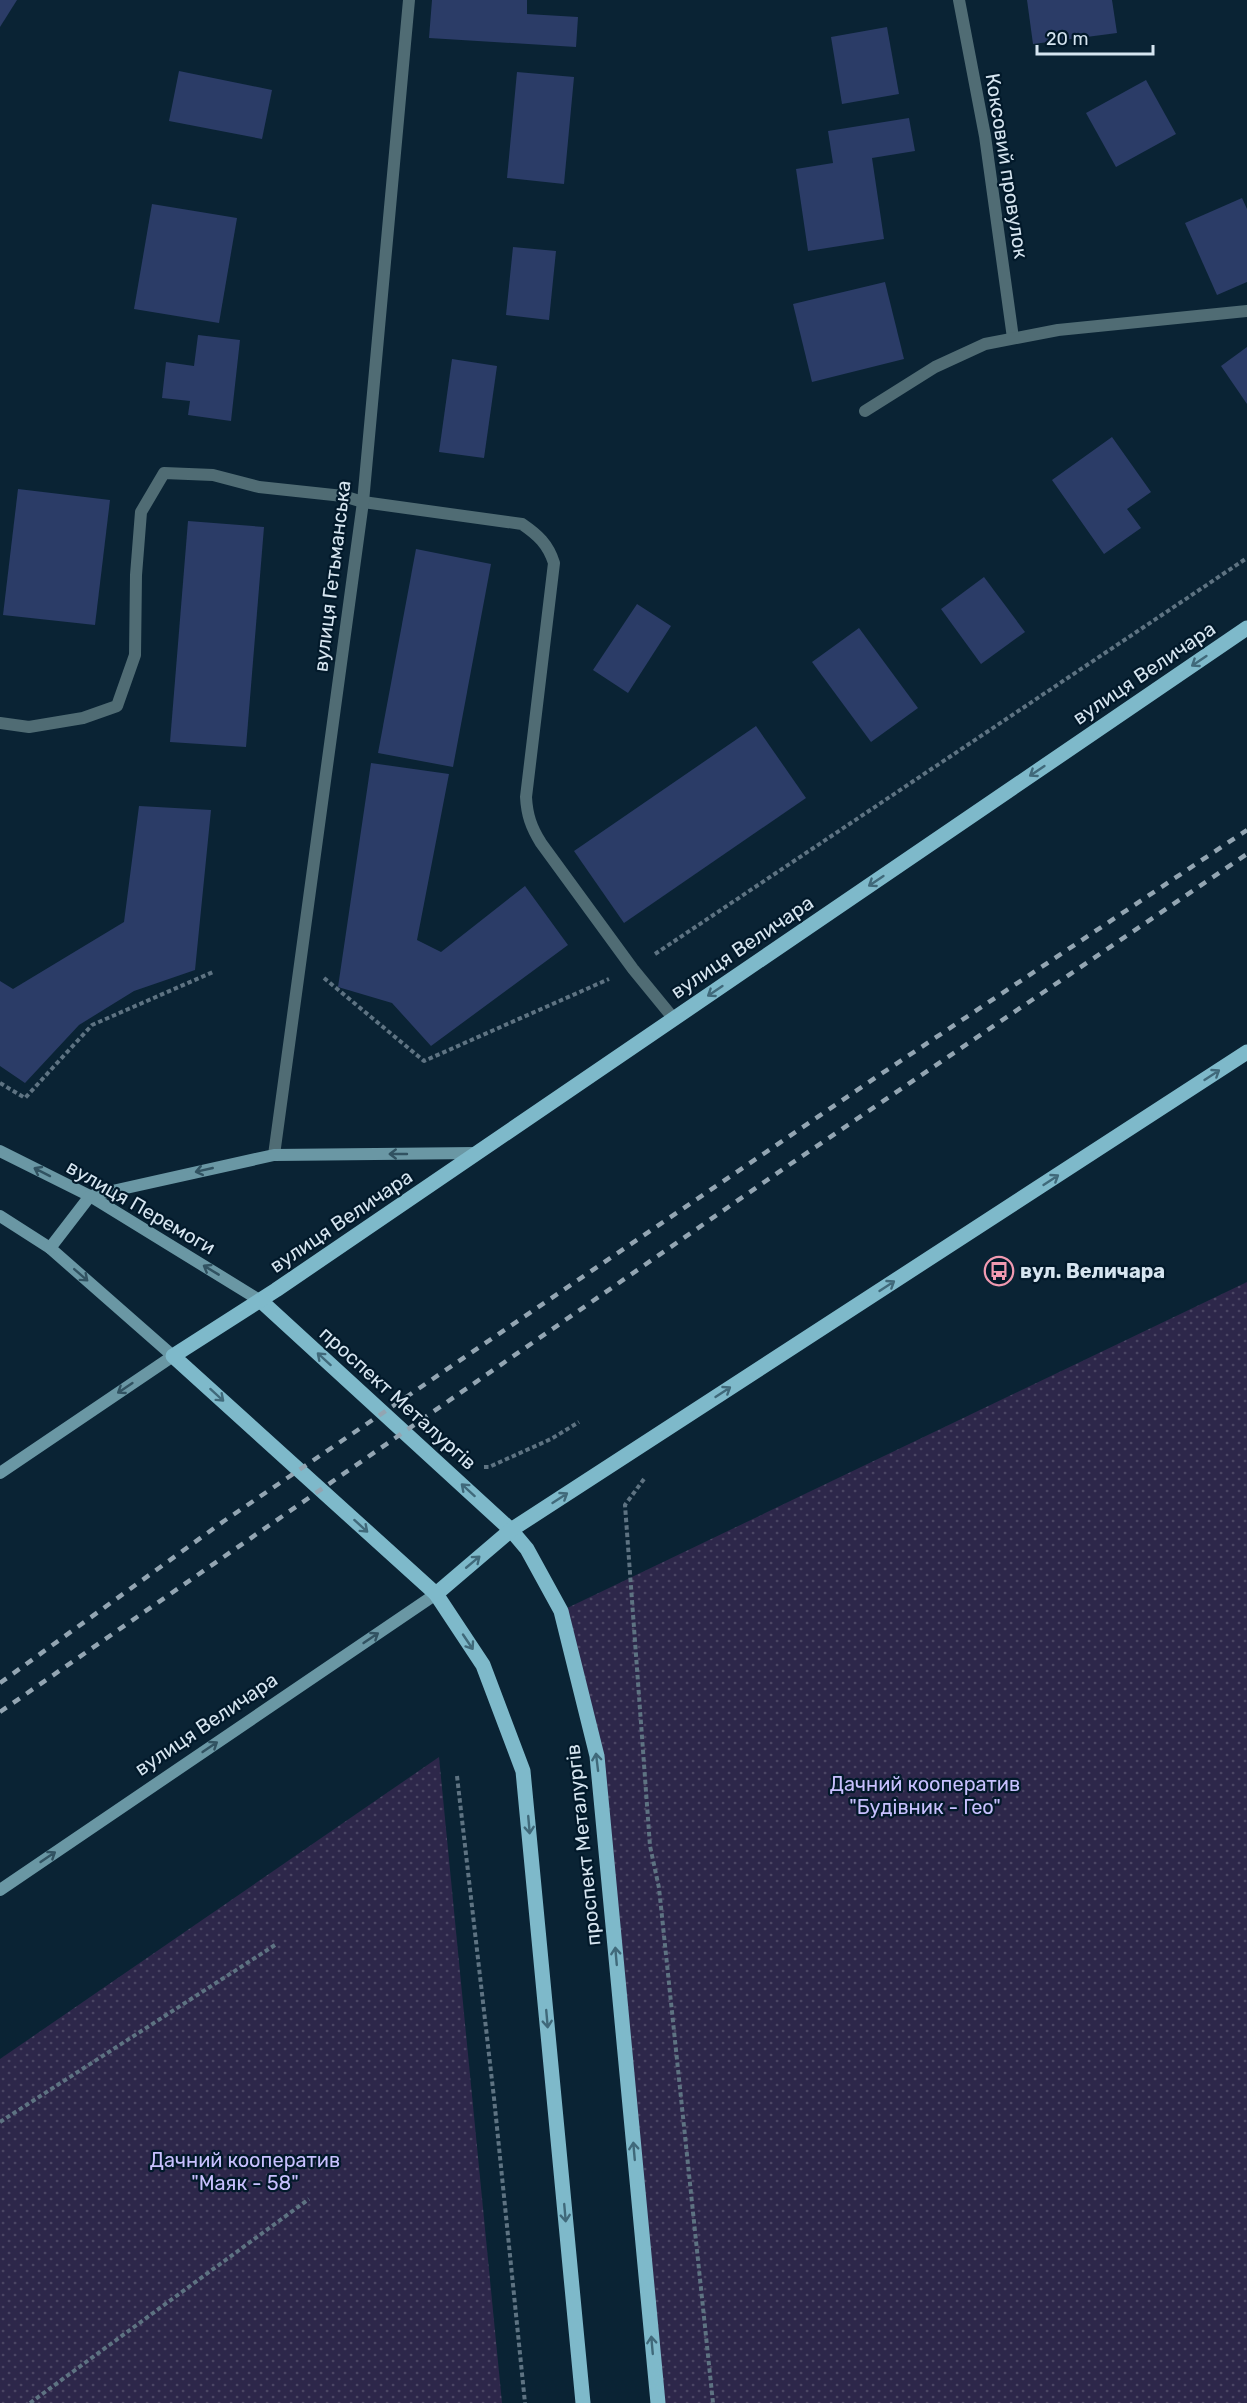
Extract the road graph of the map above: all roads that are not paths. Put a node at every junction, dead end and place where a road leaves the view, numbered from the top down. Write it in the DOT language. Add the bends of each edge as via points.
graph roads {
  1 [pos="409,0"];
  2 [pos="959,0"];
  3 [pos="1247,310"];
  4 [pos="1013,338"];
  5 [pos="865,411"];
  6 [pos="363,502"];
  7 [pos="1247,628"];
  8 [pos="0,723"];
  9 [pos="674,1019"];
  10 [pos="1247,1052"];
  11 [pos="0,1151"];
  12 [pos="477,1153"];
  13 [pos="273,1155"];
  14 [pos="90,1196"];
  15 [pos="0,1216"];
  16 [pos="50,1248"];
  17 [pos="261,1301"];
  18 [pos="173,1356"];
  19 [pos="0,1473"];
  20 [pos="511,1530"];
  21 [pos="436,1594"];
  22 [pos="0,1890"];
  23 [pos="583,2403"];
  24 [pos="658,2403"];
  1 -- 6 [label="street, вулиця Гетьманська"];
  2 -- 4 [label="street, Коксовий провулок" via="985,136"];
  3 -- 4 [label="street"];
  4 -- 5 [label="street" via="985,344 934,367"];
  6 -- 8 [label="street" via="343,496 259,487 213,474 164,473 141,512 135,655 117,706 83,718 29,727"];
  6 -- 9 [label="street" via="522,524 549,549 554,563 527,814 541,843"];
  6 -- 13 [label="street, вулиця Гетьманська"];
  7 -- 9 [label="main road, вулиця Величара, one-way"];
  9 -- 12 [label="main road, вулиця Величара"];
  20 -- 10 [label="main road, one-way"];
  14 -- 11 [label="main road, вулиця Перемоги, one-way"];
  12 -- 13 [label="main road, one-way"];
  12 -- 17 [label="main road, вулиця Величара"];
  13 -- 14 [label="main road, one-way"];
  14 -- 16 [label="main road"];
  17 -- 14 [label="main road, вулиця Перемоги, one-way"];
  15 -- 16 [label="main road"];
  16 -- 18 [label="main road, one-way"];
  17 -- 18 [label="main road, вулиця Величара"];
  20 -- 17 [label="main road, проспект Металургів, one-way"];
  18 -- 19 [label="main road, one-way"];
  18 -- 21 [label="main road, one-way"];
  21 -- 20 [label="main road, one-way"];
  24 -- 20 [label="main road, проспект Металургів, one-way" via="597,1756 561,1611 527,1549"];
  22 -- 21 [label="main road, вулиця Величара, one-way"];
  21 -- 23 [label="main road, one-way" via="483,1665 524,1771"];
}
